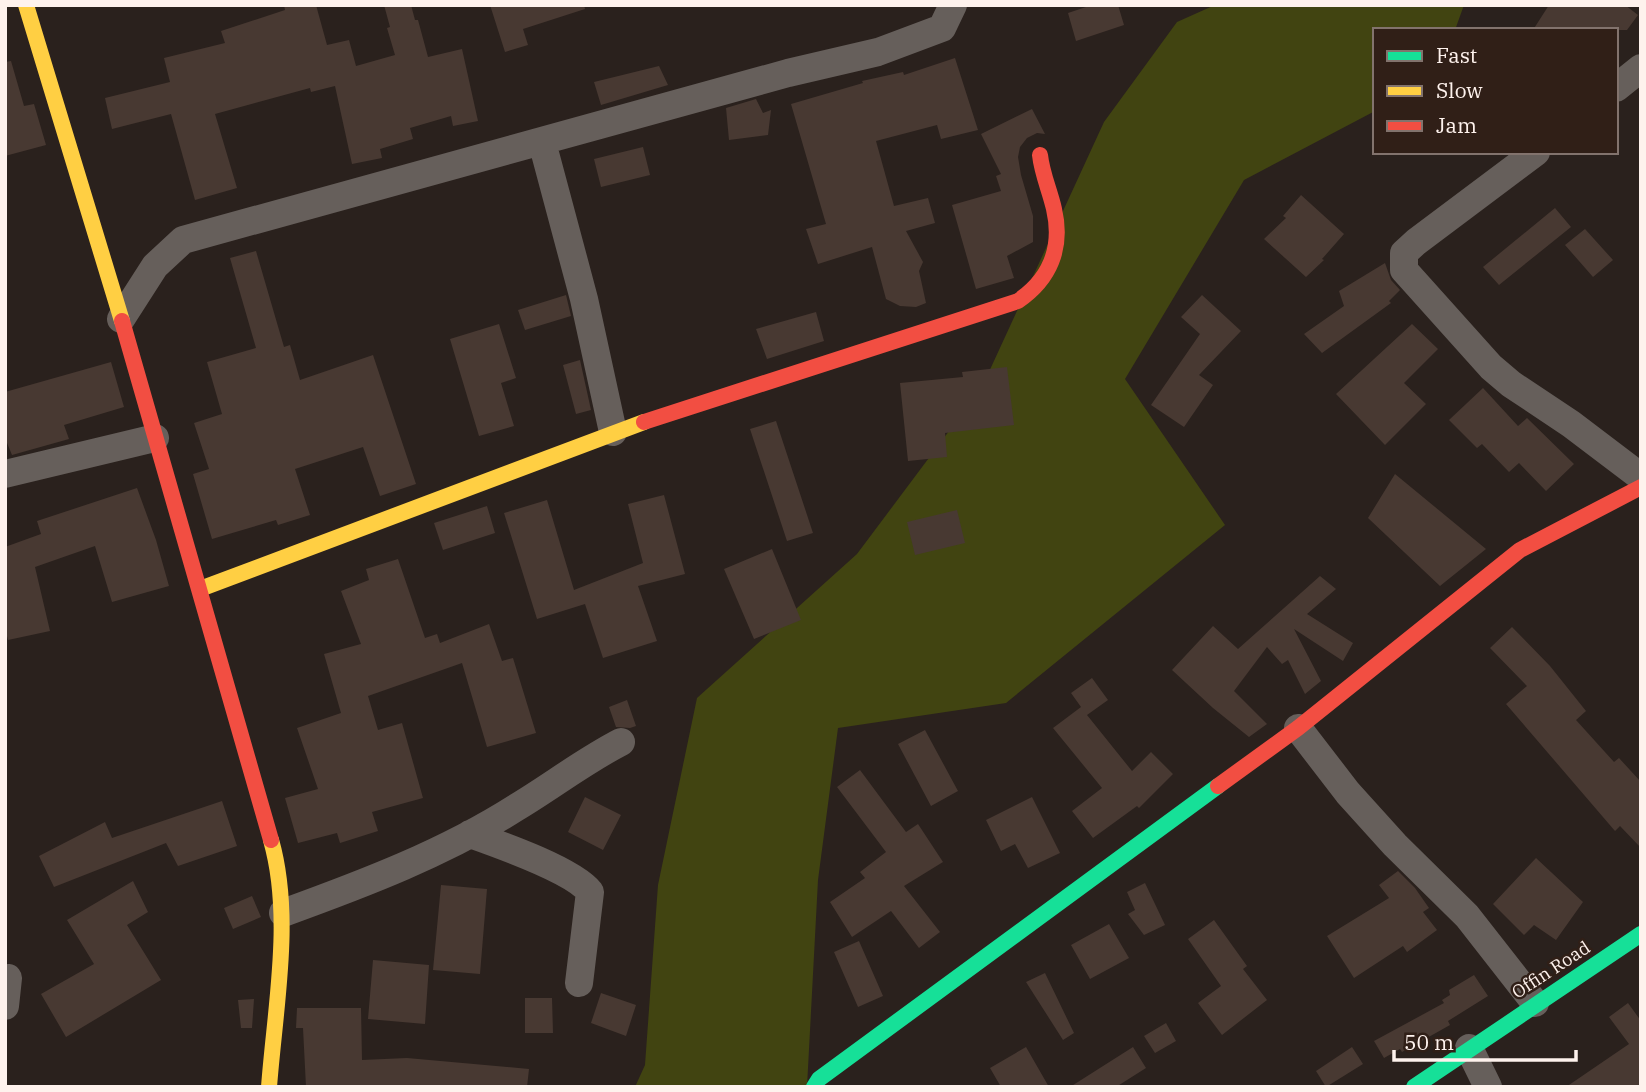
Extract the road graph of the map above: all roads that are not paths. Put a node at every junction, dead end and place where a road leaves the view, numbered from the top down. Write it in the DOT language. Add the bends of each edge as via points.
graph roads {
  1 [pos="26,5"];
  2 [pos="953,5"];
  3 [pos="1641,68"];
  4 [pos="1618,86"];
  5 [pos="542,142"];
  6 [pos="1533,154"];
  7 [pos="1040,155"];
  8 [pos="121,319"];
  9 [pos="613,432"];
  10 [pos="155,439"];
  11 [pos="5,474"];
  12 [pos="1641,477"];
  13 [pos="1641,487"];
  14 [pos="200,589"];
  15 [pos="1298,728"];
  16 [pos="621,742"];
  17 [pos="470,834"];
  18 [pos="284,913"];
  19 [pos="1641,934"];
  20 [pos="8,978"];
  21 [pos="579,983"];
  22 [pos="1535,1003"];
  23 [pos="5,1006"];
  24 [pos="1469,1048"];
  25 [pos="269,1087"];
  26 [pos="814,1087"];
  27 [pos="1414,1087"];
  28 [pos="1488,1087"];
  1 -- 8 [label="street"];
  2 -- 5 [label="street" via="942,28 878,52"];
  3 -- 4 [label="street"];
  5 -- 8 [label="street" via="183,240 155,266"];
  5 -- 9 [label="street"];
  6 -- 12 [label="street" via="1416,242 1405,253 1404,270 1491,367"];
  7 -- 9 [label="street" via="1056,214 1056,233 1051,264 1038,287 1018,301"];
  8 -- 10 [label="street"];
  9 -- 14 [label="street"];
  10 -- 11 [label="street"];
  10 -- 14 [label="street"];
  13 -- 15 [label="street" via="1520,550"];
  14 -- 18 [label="street" via="277,862"];
  15 -- 22 [label="street" via="1348,793 1475,925"];
  15 -- 26 [label="street"];
  16 -- 17 [label="street"];
  17 -- 18 [label="street" via="366,882"];
  17 -- 21 [label="street" via="571,877 590,892"];
  18 -- 25 [label="street"];
  19 -- 22 [label="street, Offin Road"];
  20 -- 23 [label="street"];
  22 -- 24 [label="street, Offin Road"];
  24 -- 27 [label="street, Offin Road"];
  24 -- 28 [label="street"];
}
